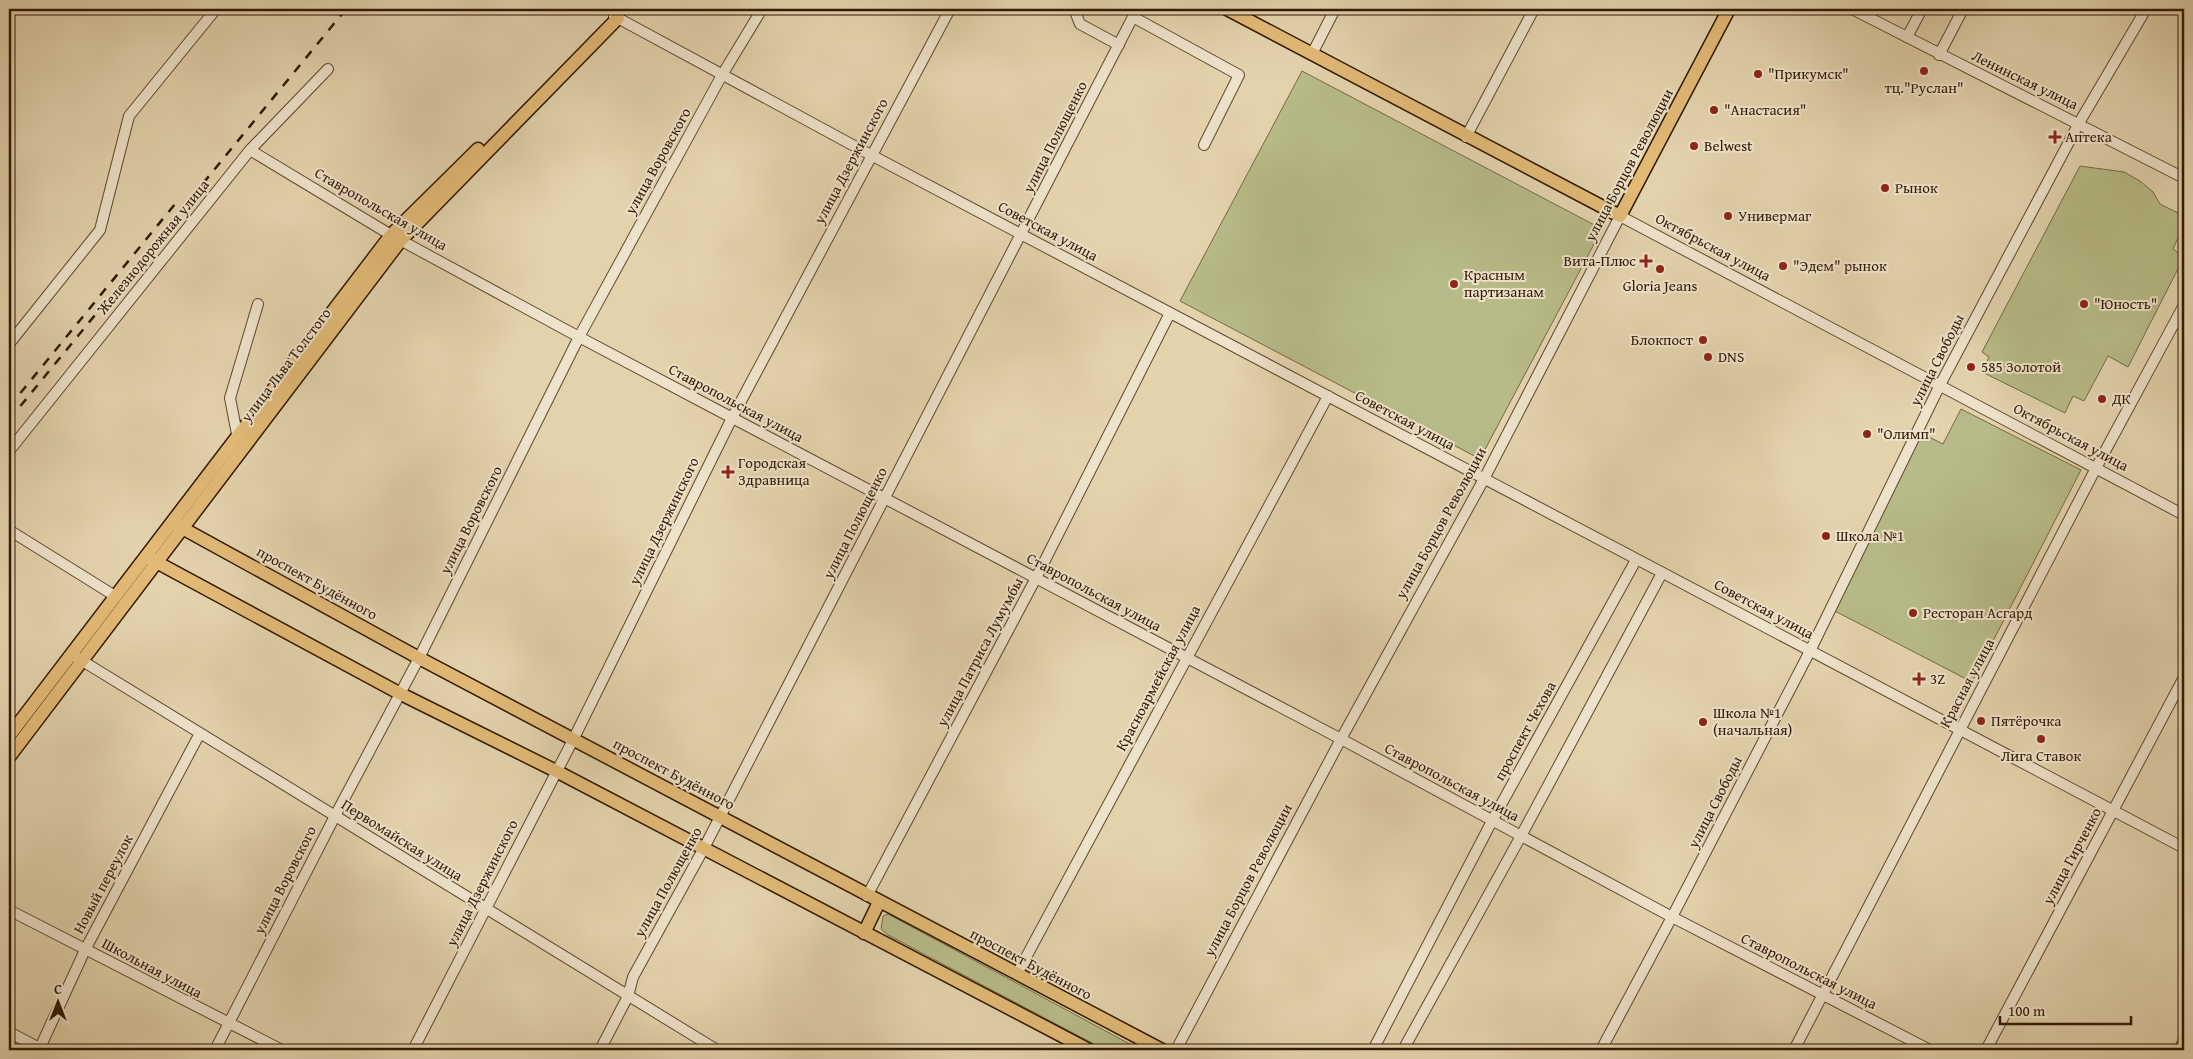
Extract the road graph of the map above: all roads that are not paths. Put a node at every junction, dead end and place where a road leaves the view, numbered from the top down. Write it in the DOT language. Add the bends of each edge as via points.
graph roads {
  1 [pos="216,9"];
  2 [pos="762,9"];
  3 [pos="950,9"];
  4 [pos="1074,9"];
  5 [pos="1227,9"];
  6 [pos="1335,9"];
  7 [pos="1534,9"];
  8 [pos="1729,9"];
  9 [pos="1852,9"];
  10 [pos="1922,9"];
  11 [pos="1963,9"];
  12 [pos="2146,9"];
  13 [pos="1136,13"];
  14 [pos="618,14"];
  15 [pos="1907,37"];
  16 [pos="1119,46"];
  17 [pos="1312,54"];
  18 [pos="1939,55"];
  19 [pos="328,69"];
  20 [pos="722,75"];
  21 [pos="2080,123"];
  22 [pos="1466,137"];
  23 [pos="1204,145"];
  24 [pos="250,150"];
  25 [pos="871,155"];
  26 [pos="2184,178"];
  27 [pos="1620,216"];
  28 [pos="1022,234"];
  29 [pos="396,237"];
  30 [pos="258,304"];
  31 [pos="2184,305"];
  32 [pos="1170,313"];
  33 [pos="579,337"];
  34 [pos="9,344"];
  35 [pos="1940,385"];
  36 [pos="1328,396"];
  37 [pos="732,418"];
  38 [pos="237,434"];
  39 [pos="9,451"];
  40 [pos="2096,468"];
  41 [pos="1484,479"];
  42 [pos="885,499"];
  43 [pos="2184,515"];
  44 [pos="177,525"];
  45 [pos="9,530"];
  46 [pos="152,559"];
  47 [pos="1636,560"];
  48 [pos="1662,573"];
  49 [pos="1036,578"];
  50 [pos="115,596"];
  51 [pos="1810,651"];
  52 [pos="1186,657"];
  53 [pos="76,658"];
  54 [pos="418,658"];
  55 [pos="2184,677"];
  56 [pos="398,693"];
  57 [pos="1960,728"];
  58 [pos="200,735"];
  59 [pos="9,736"];
  60 [pos="574,738"];
  61 [pos="1341,739"];
  62 [pos="9,757"];
  63 [pos="556,771"];
  64 [pos="2113,810"];
  65 [pos="334,816"];
  66 [pos="720,817"];
  67 [pos="1492,821"];
  68 [pos="1521,836"];
  69 [pos="704,848"];
  70 [pos="2184,848"];
  71 [pos="867,896"];
  72 [pos="879,902"];
  73 [pos="486,909"];
  74 [pos="9,910"];
  75 [pos="1672,917"];
  76 [pos="864,933"];
  77 [pos="85,950"];
  78 [pos="1017,974"];
  79 [pos="1823,995"];
  80 [pos="628,996"];
  81 [pos="228,1024"];
  82 [pos="9,1032"];
  83 [pos="2184,1040"];
  84 [pos="40,1050"];
  85 [pos="215,1050"];
  86 [pos="282,1050"];
  87 [pos="413,1050"];
  88 [pos="600,1050"];
  89 [pos="717,1050"];
  90 [pos="1089,1050"];
  91 [pos="1162,1050"];
  92 [pos="1176,1050"];
  93 [pos="1373,1050"];
  94 [pos="1403,1050"];
  95 [pos="1601,1050"];
  96 [pos="1794,1050"];
  97 [pos="1930,1050"];
  98 [pos="1986,1050"];
  99 [pos="2179,1050"];
  1 -- 34 [label="street" via="129,116 100,230"];
  2 -- 20 [label="street, улица Воровского"];
  3 -- 25 [label="street, улица Дзержинского"];
  4 -- 16 [label="street" via="1080,24"];
  5 -- 17 [label="main road, Октябрьская улица"];
  6 -- 17 [label="street"];
  7 -- 22 [label="street"];
  8 -- 27 [label="main road, улица Борцов Революции"];
  9 -- 15 [label="street, Ленинская улица"];
  10 -- 15 [label="street"];
  11 -- 18 [label="street"];
  12 -- 21 [label="street, улица Свободы"];
  13 -- 16 [label="street, улица Полющенко"];
  13 -- 23 [label="street" via="1240,75"];
  14 -- 20 [label="street, Советская улица"];
  14 -- 29 [label="main road, улица Льва Толстого"];
  15 -- 18 [label="street, Ленинская улица"];
  16 -- 28 [label="street, улица Полющенко"];
  17 -- 22 [label="main road, Октябрьская улица"];
  18 -- 21 [label="street, Ленинская улица"];
  19 -- 24 [label="street, Железнодорожная улица"];
  20 -- 25 [label="street, Советская улица"];
  20 -- 33 [label="street, улица Воровского"];
  21 -- 26 [label="street, Ленинская улица"];
  21 -- 35 [label="street, улица Свободы"];
  22 -- 27 [label="main road, Октябрьская улица"];
  24 -- 29 [label="street, Ставропольская улица"];
  24 -- 39 [label="street, Железнодорожная улица"];
  25 -- 28 [label="street, Советская улица"];
  25 -- 37 [label="street, улица Дзержинского"];
  27 -- 35 [label="street, Октябрьская улица"];
  27 -- 41 [label="street, улица Борцов Революции"];
  28 -- 32 [label="street, Советская улица"];
  28 -- 42 [label="street, улица Полющенко"];
  29 -- 33 [label="street, Ставропольская улица"];
  29 -- 38 [label="main road, улица Льва Толстого"];
  29 -- 44 [label="main road, улица Льва Толстого"];
  30 -- 38 [label="street, улица Льва Толстого" via="230,398"];
  31 -- 40 [label="street, Красная улица"];
  32 -- 36 [label="street, Советская улица"];
  32 -- 49 [label="street, улица Патриса Лумумбы"];
  33 -- 37 [label="street, Ставропольская улица"];
  33 -- 54 [label="street, улица Воровского"];
  35 -- 40 [label="street, Октябрьская улица"];
  35 -- 51 [label="street, улица Свободы"];
  36 -- 41 [label="street, Советская улица"];
  36 -- 52 [label="street, Красноармейская улица"];
  37 -- 42 [label="street, Ставропольская улица"];
  37 -- 60 [label="street, улица Дзержинского"];
  38 -- 44 [label="main road, улица Льва Толстого"];
  40 -- 43 [label="street, Октябрьская улица"];
  40 -- 57 [label="street, Красная улица"];
  41 -- 47 [label="street, Советская улица"];
  41 -- 61 [label="street, улица Борцов Революции"];
  42 -- 49 [label="street, Ставропольская улица"];
  42 -- 66 [label="street, улица Полющенко"];
  44 -- 46 [label="main road, улица Льва Толстого"];
  44 -- 54 [label="main road, проспект Будённого"];
  45 -- 50 [label="street"];
  46 -- 50 [label="main road, улица Льва Толстого"];
  46 -- 53 [label="main road, улица Льва Толстого"];
  46 -- 56 [label="main road"];
  47 -- 48 [label="street, Советская улица"];
  47 -- 67 [label="street, проспект Чехова"];
  48 -- 51 [label="street, Советская улица"];
  48 -- 68 [label="street"];
  49 -- 52 [label="street, Ставропольская улица"];
  49 -- 71 [label="street, улица Патриса Лумумбы"];
  50 -- 53 [label="main road, улица Льва Толстого"];
  51 -- 57 [label="street, Советская улица"];
  51 -- 75 [label="street, улица Свободы"];
  52 -- 61 [label="street, Ставропольская улица"];
  52 -- 78 [label="street, Красноармейская улица"];
  53 -- 58 [label="street, Первомайская улица"];
  53 -- 59 [label="main road, улица Льва Толстого"];
  53 -- 62 [label="main road, улица Льва Толстого"];
  54 -- 56 [label="street, улица Воровского"];
  54 -- 60 [label="main road, проспект Будённого"];
  55 -- 64 [label="street, улица Гирченко"];
  56 -- 63 [label="main road"];
  56 -- 65 [label="street, улица Воровского"];
  57 -- 64 [label="street, Советская улица"];
  57 -- 79 [label="street, Красная улица"];
  58 -- 65 [label="street, Первомайская улица"];
  58 -- 77 [label="street, Новый переулок"];
  60 -- 63 [label="street, улица Дзержинского"];
  60 -- 66 [label="main road, проспект Будённого"];
  61 -- 67 [label="street, Ставропольская улица"];
  61 -- 92 [label="street, улица Борцов Революции"];
  63 -- 69 [label="main road"];
  63 -- 73 [label="street, улица Дзержинского"];
  64 -- 70 [label="street, Советская улица"];
  64 -- 98 [label="street, улица Гирченко"];
  65 -- 73 [label="street, Первомайская улица"];
  65 -- 81 [label="street, улица Воровского"];
  66 -- 69 [label="street, улица Полющенко"];
  66 -- 71 [label="main road, проспект Будённого"];
  67 -- 68 [label="street, Ставропольская улица"];
  67 -- 93 [label="street, проспект Чехова"];
  68 -- 75 [label="street, Ставропольская улица"];
  68 -- 94 [label="street"];
  69 -- 76 [label="main road"];
  69 -- 80 [label="street, улица Полющенко" via="632,977"];
  71 -- 72 [label="main road, проспект Будённого"];
  72 -- 76 [label="main road"];
  72 -- 78 [label="main road, проспект Будённого"];
  73 -- 80 [label="street, Первомайская улица"];
  73 -- 87 [label="street, улица Дзержинского"];
  74 -- 77 [label="street, Школьная улица"];
  75 -- 79 [label="street, Ставропольская улица"];
  75 -- 95 [label="street, улица Свободы"];
  76 -- 90 [label="main road"];
  77 -- 81 [label="street, Школьная улица"];
  77 -- 84 [label="street, Новый переулок"];
  78 -- 91 [label="main road, проспект Будённого"];
  79 -- 96 [label="street, Красная улица"];
  79 -- 97 [label="street, Ставропольская улица"];
  80 -- 88 [label="street, улица Полющенко"];
  80 -- 89 [label="street, Первомайская улица"];
  81 -- 85 [label="street, улица Воровского"];
  81 -- 86 [label="street, Школьная улица"];
  82 -- 84 [label="street"];
  83 -- 99 [label="street"];
}
